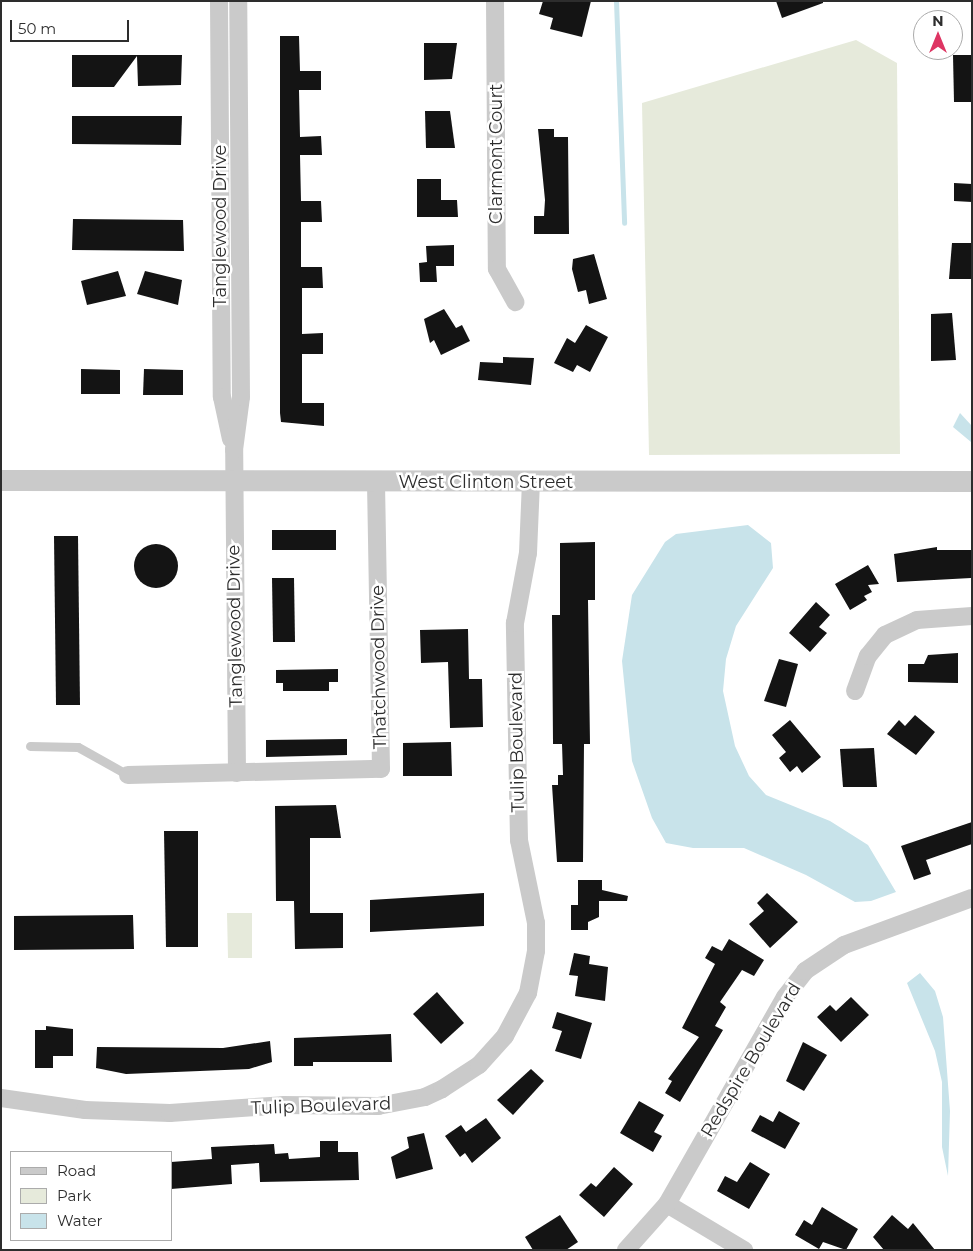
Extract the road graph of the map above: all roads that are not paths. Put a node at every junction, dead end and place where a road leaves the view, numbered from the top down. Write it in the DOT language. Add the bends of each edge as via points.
graph roads {
  1 [pos="219,1"];
  2 [pos="238,1"];
  3 [pos="495,1"];
  4 [pos="515,302"];
  5 [pos="234,450"];
  6 [pos="1,480"];
  7 [pos="234,481"];
  8 [pos="972,481"];
  9 [pos="376,482"];
  10 [pos="531,482"];
  11 [pos="972,616"];
  12 [pos="855,691"];
  13 [pos="30,746"];
  14 [pos="237,773"];
  15 [pos="128,775"];
  16 [pos="972,898"];
  17 [pos="1,1098"];
  18 [pos="668,1204"];
  19 [pos="626,1250"];
  20 [pos="744,1250"];
  1 -- 5 [label="street, Tanglewood Drive" via="222,397"];
  2 -- 5 [label="street, Tanglewood Drive" via="242,397"];
  3 -- 4 [label="street, Clarmont Court" via="497,268"];
  5 -- 7 [label="street, Tanglewood Drive"];
  6 -- 7 [label="street, West Clinton Street"];
  7 -- 9 [label="street, West Clinton Street"];
  7 -- 14 [label="street, Tanglewood Drive"];
  8 -- 10 [label="street, West Clinton Street"];
  9 -- 10 [label="street, West Clinton Street"];
  9 -- 14 [label="street, Thatchwood Drive" via="381,769"];
  10 -- 17 [label="street, Tulip Boulevard" via="528,552 515,623 519,840 536,923 536,951 528,994 505,1036 479,1065 442,1089 425,1097 378,1106 283,1105 162,1113 85,1110"];
  11 -- 12 [label="street" via="917,620 885,635 868,656"];
  13 -- 15 [label="lane" via="78,747"];
  14 -- 15 [label="street"];
  16 -- 18 [label="street, Redspire Boulevard" via="844,945 805,971 785,997"];
  18 -- 19 [label="street, Redspire Boulevard"];
  18 -- 20 [label="street"];
}
